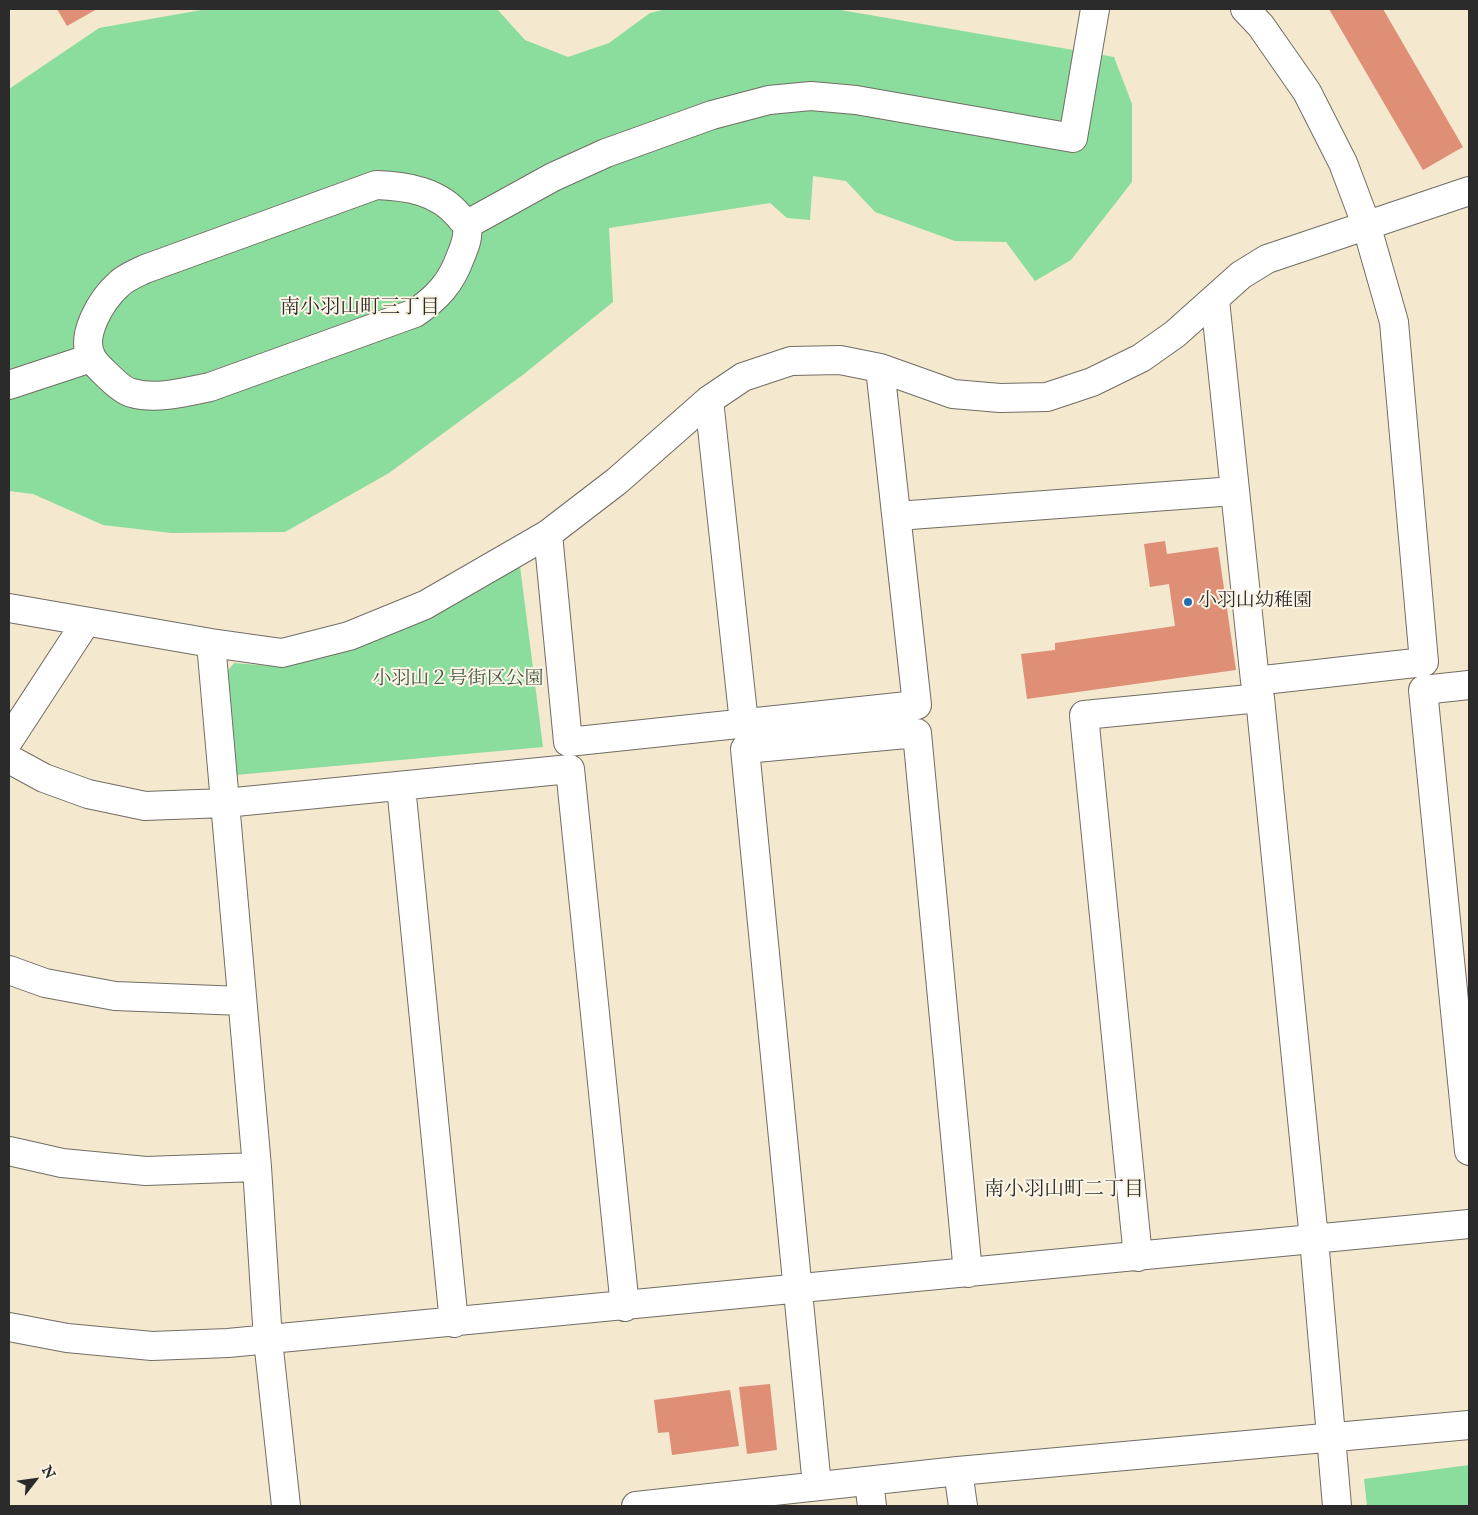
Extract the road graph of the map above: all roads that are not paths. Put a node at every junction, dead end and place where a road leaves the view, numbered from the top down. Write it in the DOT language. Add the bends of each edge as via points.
graph roads {
  1 [pos="1095,9"];
  2 [pos="1245,9"];
  3 [pos="1469,190"];
  4 [pos="1366,224"];
  5 [pos="466,225"];
  6 [pos="1215,300"];
  7 [pos="91,358"];
  8 [pos="880,368"];
  9 [pos="9,385"];
  10 [pos="709,400"];
  11 [pos="1234,491"];
  12 [pos="897,516"];
  13 [pos="548,534"];
  14 [pos="9,608"];
  15 [pos="86,622"];
  16 [pos="211,643"];
  17 [pos="1469,685"];
  18 [pos="744,723"];
  19 [pos="9,740"];
  20 [pos="9,759"];
  21 [pos="401,786"];
  22 [pos="225,802"];
  23 [pos="9,970"];
  24 [pos="242,1001"];
  25 [pos="9,1151"];
  26 [pos="1469,1151"];
  27 [pos="257,1167"];
  28 [pos="1469,1224"];
  29 [pos="1314,1239"];
  30 [pos="1138,1257"];
  31 [pos="968,1273"];
  32 [pos="796,1290"];
  33 [pos="625,1307"];
  34 [pos="454,1323"];
  35 [pos="9,1327"];
  36 [pos="268,1340"];
  37 [pos="1469,1425"];
  38 [pos="1330,1438"];
  39 [pos="958,1471"];
  40 [pos="816,1486"];
  41 [pos="870,1494"];
  42 [pos="286,1506"];
  43 [pos="636,1506"];
  44 [pos="963,1506"];
  45 [pos="1337,1506"];
  1 -- 5 [label="street" via="1072,138 856,100 811,96 769,100 712,115 606,153 553,177"];
  2 -- 4 [label="street" via="1261,26 1307,92 1343,163"];
  3 -- 4 [label="street"];
  4 -- 6 [label="street" via="1267,259 1241,275"];
  4 -- 11 [label="street" via="1394,322 1424,662 1255,681"];
  5 -- 7 [label="street" via="467,239 455,272 434,300 415,313 210,387 153,396 130,393 106,375"];
  5 -- 7 [label="street" via="450,205 427,192 376,185 145,269 119,283 102,304 92,324 89,340"];
  6 -- 8 [label="street" via="1141,358 1092,382 1047,397 952,394"];
  6 -- 11 [label="street"];
  7 -- 9 [label="street"];
  8 -- 10 [label="street" via="840,360 791,361 743,377"];
  8 -- 12 [label="street"];
  10 -- 13 [label="street" via="617,480"];
  10 -- 18 [label="street"];
  11 -- 12 [label="street"];
  12 -- 18 [label="street" via="917,705"];
  13 -- 16 [label="street" via="425,605 349,636 282,653"];
  13 -- 18 [label="street" via="568,742"];
  14 -- 15 [label="street"];
  15 -- 16 [label="street"];
  15 -- 19 [label="street"];
  16 -- 22 [label="street"];
  17 -- 26 [label="street" via="1423,690"];
  20 -- 22 [label="street" via="44,778 88,794 145,806"];
  21 -- 22 [label="street"];
  21 -- 33 [label="street" via="570,769"];
  21 -- 34 [label="street"];
  22 -- 24 [label="street"];
  23 -- 24 [label="street" via="45,983 116,996"];
  24 -- 27 [label="street"];
  25 -- 27 [label="street" via="62,1163 146,1171"];
  27 -- 36 [label="street"];
  28 -- 29 [label="street"];
  29 -- 30 [label="street"];
  29 -- 30 [label="street" via="1260,698 1084,715"];
  29 -- 38 [label="street"];
  30 -- 31 [label="street"];
  31 -- 32 [label="street"];
  31 -- 32 [label="street" via="917,734 745,749"];
  32 -- 33 [label="street"];
  32 -- 40 [label="street"];
  33 -- 34 [label="street"];
  34 -- 36 [label="street"];
  35 -- 36 [label="street" via="67,1338 152,1346"];
  36 -- 42 [label="street"];
  37 -- 38 [label="street"];
  38 -- 39 [label="street"];
  38 -- 45 [label="street"];
  39 -- 41 [label="street"];
  39 -- 44 [label="street"];
  40 -- 41 [label="street"];
  40 -- 43 [label="street"];
}
